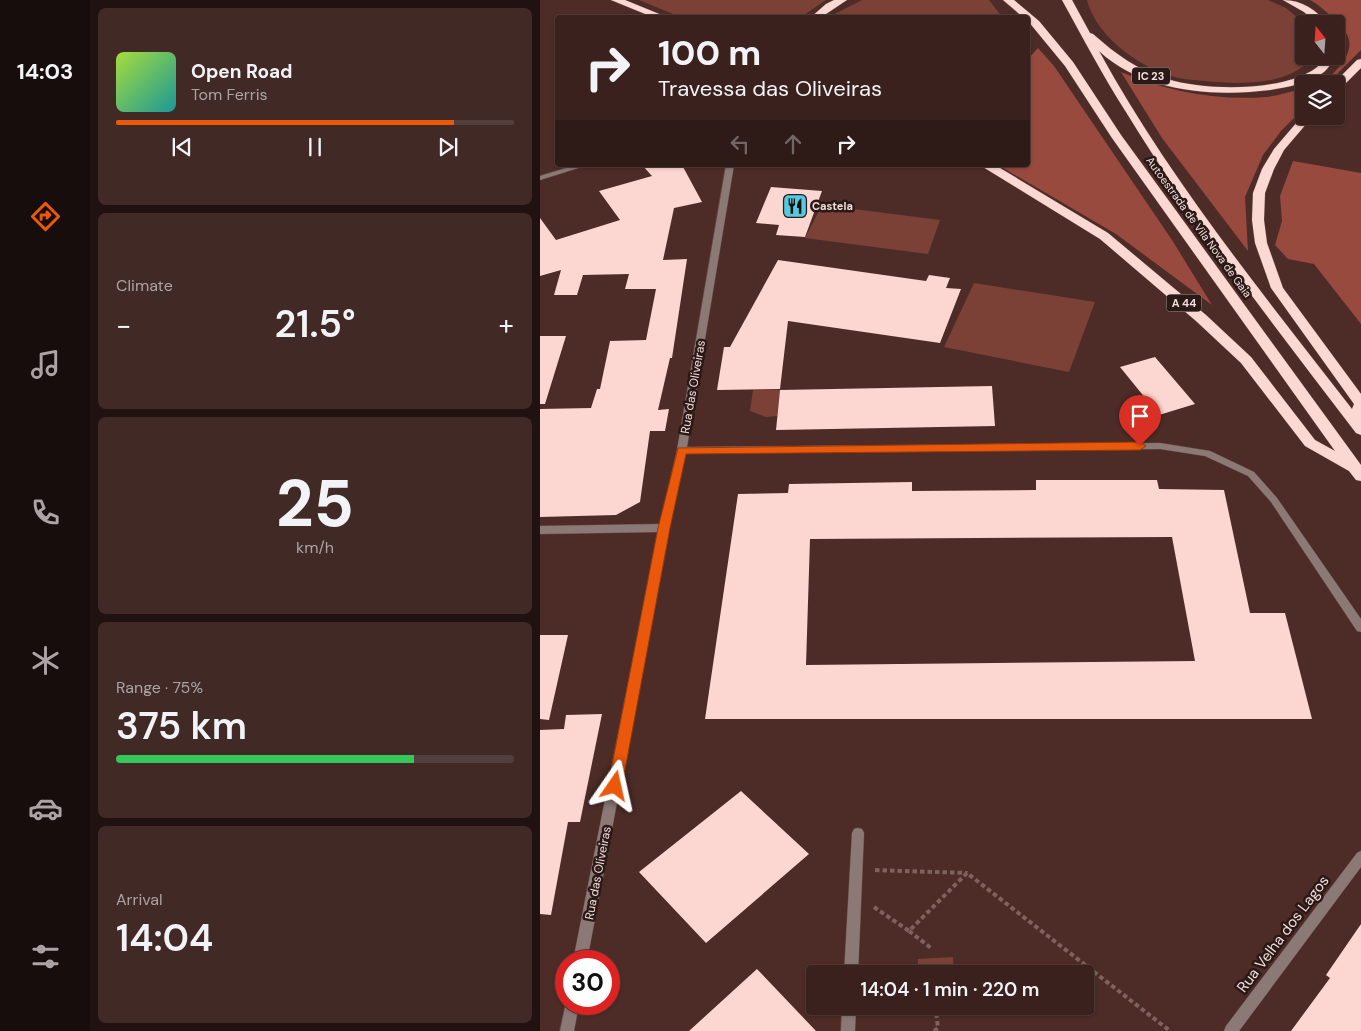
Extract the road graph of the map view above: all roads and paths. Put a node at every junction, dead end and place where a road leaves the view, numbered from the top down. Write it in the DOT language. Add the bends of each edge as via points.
graph roads {
  1 [pos="616,0"];
  2 [pos="842,0"];
  3 [pos="1067,0"];
  4 [pos="1288,0"];
  5 [pos="1013,8"];
  6 [pos="657,15"];
  7 [pos="818,15"];
  8 [pos="1024,15"];
  9 [pos="1313,15"];
  10 [pos="1030,19"];
  11 [pos="1080,26"];
  12 [pos="1361,62"];
  13 [pos="1326,65"];
  14 [pos="1345,78"];
  15 [pos="1300,125"];
  16 [pos="577,167"];
  17 [pos="730,167"];
  18 [pos="990,167"];
  19 [pos="540,178"];
  20 [pos="1357,425"];
  21 [pos="682,450"];
  22 [pos="1359,473"];
  23 [pos="664,528"];
  24 [pos="540,530"];
  25 [pos="1361,628"];
  26 [pos="858,833"];
  27 [pos="1361,857"];
  28 [pos="856,869"];
  29 [pos="967,873"];
  30 [pos="855,893"];
  31 [pos="909,931"];
  32 [pos="931,948"];
  33 [pos="582,950"];
  34 [pos="851,965"];
  35 [pos="570,1015"];
  36 [pos="849,1015"];
  37 [pos="936,1015"];
  38 [pos="567,1031"];
  39 [pos="848,1031"];
  40 [pos="934,1031"];
  41 [pos="1170,1031"];
  42 [pos="1231,1031"];
  1 -- 6 [label="highway"];
  2 -- 7 [label="highway"];
  3 -- 11 [label="highway, Autoestrada de Vila Nova de Gaia"];
  4 -- 9 [label="highway"];
  5 -- 8 [label="highway, Autoestrada de Vila Nova de Gaia / A 44"];
  10 -- 22 [label="highway, Autoestrada de Vila Nova de Gaia / A 44" via="1070,64 1176,221"];
  11 -- 13 [label="highway, IC 23" via="1112,57 1167,82 1209,88 1265,88 1289,84"];
  11 -- 20 [label="highway, Autoestrada de Vila Nova de Gaia" via="1125,104 1206,224"];
  12 -- 14 [label="highway"];
  15 -- 20 [label="highway" via="1279,149 1259,193 1261,243 1277,288 1360,404"];
  16 -- 19 [label="street"];
  17 -- 21 [label="street, Rua das Oliveiras"];
  18 -- 22 [label="highway, A 44" via="1104,236 1246,360 1310,443"];
  21 -- 23 [label="street, Rua das Oliveiras"];
  21 -- 25 [label="street" via="1160,446 1207,453 1251,474 1274,500"];
  23 -- 24 [label="street"];
  23 -- 33 [label="street, Rua das Oliveiras"];
  26 -- 28 [label="street"];
  27 -- 42 [label="street, Rua Velha dos Lagos"];
  28 -- 29 [label="path"];
  28 -- 30 [label="street"];
  29 -- 31 [label="path"];
  29 -- 41 [label="path"];
  30 -- 31 [label="path"];
  30 -- 34 [label="street"];
  31 -- 32 [label="path"];
  35 -- 38 [label="street"];
  36 -- 39 [label="street"];
  37 -- 40 [label="path" via="938,1028"];
}
